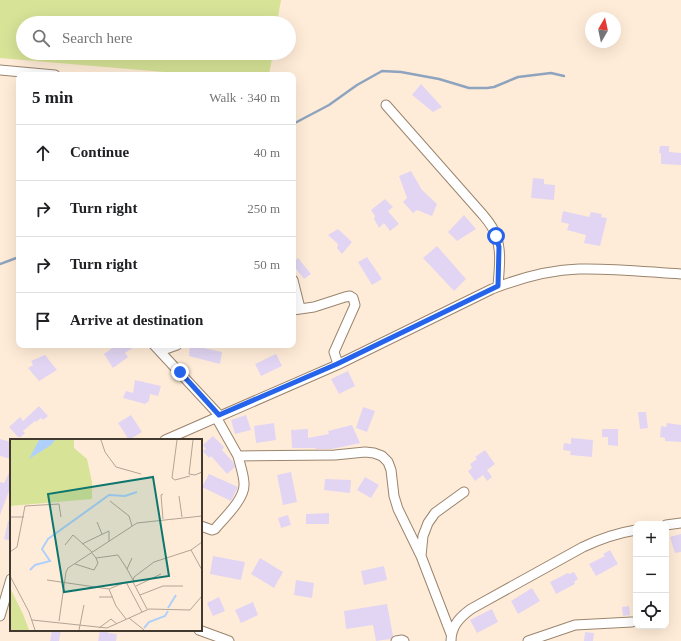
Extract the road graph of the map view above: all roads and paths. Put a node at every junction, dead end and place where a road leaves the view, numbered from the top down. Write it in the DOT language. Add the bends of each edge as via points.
graph roads {
  1 [pos="0,70"];
  2 [pos="22,72"];
  3 [pos="386,105"];
  4 [pos="681,274"];
  5 [pos="498,286"];
  6 [pos="296,309"];
  7 [pos="157,348"];
  8 [pos="338,364"];
  9 [pos="218,416"];
  10 [pos="166,439"];
  11 [pos="238,456"];
  12 [pos="464,492"];
  13 [pos="681,523"];
  14 [pos="669,525"];
  15 [pos="202,526"];
  16 [pos="633,531"];
  17 [pos="421,556"];
  18 [pos="8,584"];
  19 [pos="0,616"];
  20 [pos="632,622"];
  21 [pos="202,631"];
  22 [pos="451,638"];
  23 [pos="229,641"];
  24 [pos="396,641"];
  25 [pos="404,641"];
  26 [pos="528,641"];
  1 -- 2 [label="street"];
  3 -- 5 [label="street" via="490,225 499,247"];
  4 -- 5 [label="street" via="580,269 536,275"];
  5 -- 8 [label="street"];
  6 -- 8 [label="street" via="314,307 350,296 353,298 353,311 334,352"];
  7 -- 9 [label="street"];
  8 -- 9 [label="street"];
  9 -- 10 [label="street"];
  9 -- 11 [label="street"];
  11 -- 15 [label="street" via="244,484 240,499 215,529"];
  11 -- 17 [label="street" via="365,452 382,456 391,470 398,509"];
  12 -- 17 [label="street" via="435,513 428,523 423,536"];
  13 -- 14 [label="street"];
  16 -- 22 [label="street" via="606,537 583,547 471,608 454,625"];
  17 -- 22 [label="street"];
  18 -- 19 [label="street"];
  20 -- 26 [label="street" via="575,625"];
  21 -- 23 [label="street"];
  24 -- 25 [label="street"];
}
